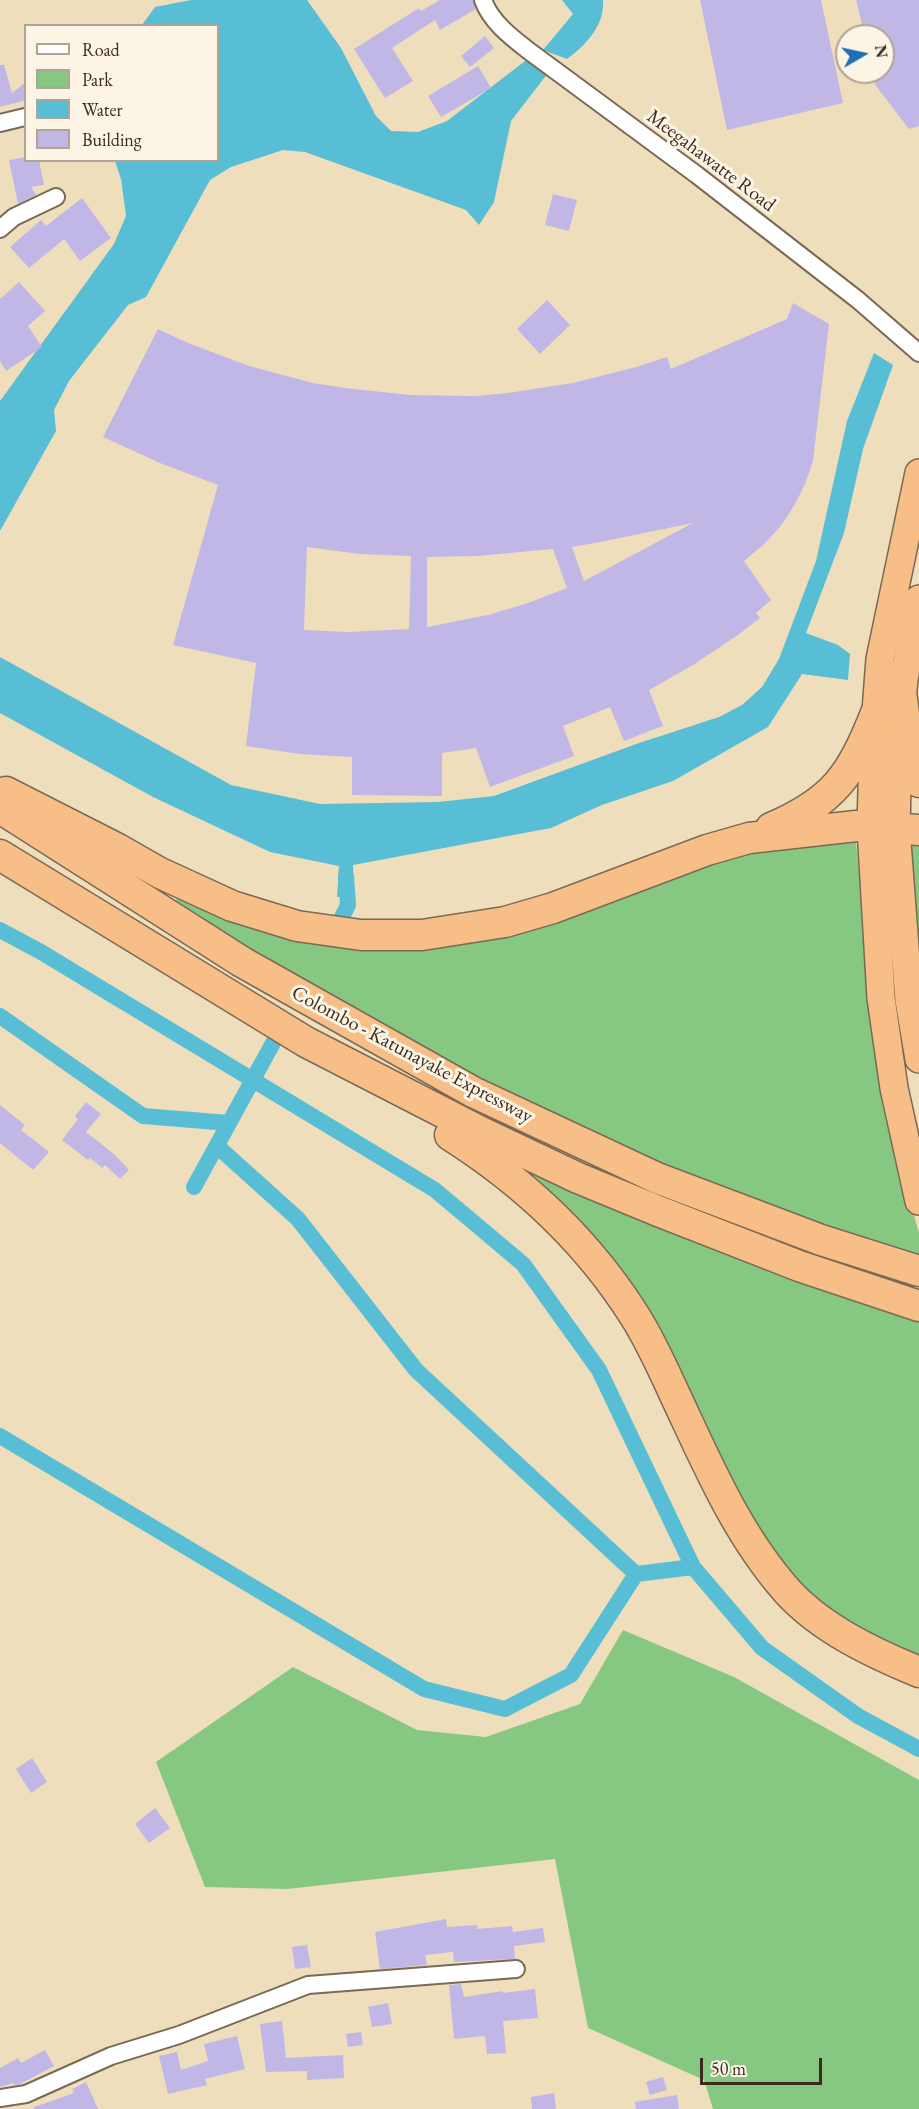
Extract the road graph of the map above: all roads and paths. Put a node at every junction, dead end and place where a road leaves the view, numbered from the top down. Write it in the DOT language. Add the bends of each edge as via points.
graph roads {
  1 [pos="483,0"];
  2 [pos="24,117"];
  3 [pos="0,123"];
  4 [pos="56,197"];
  5 [pos="0,229"];
  6 [pos="919,353"];
  7 [pos="919,473"];
  8 [pos="919,599"];
  9 [pos="902,699"];
  10 [pos="876,713"];
  11 [pos="919,782"];
  12 [pos="0,789"];
  13 [pos="0,808"];
  14 [pos="896,829"];
  15 [pos="749,838"];
  16 [pos="0,855"];
  17 [pos="306,1042"];
  18 [pos="919,1059"];
  19 [pos="919,1201"];
  20 [pos="919,1270"];
  21 [pos="919,1306"];
  22 [pos="919,1672"];
  23 [pos="516,1969"];
  24 [pos="0,2098"];
  1 -- 6 [label="street, Meegahawatte Road" via="487,11 528,51 697,175 858,300"];
  2 -- 3 [label="street"];
  4 -- 5 [label="street" via="14,217"];
  7 -- 10 [label="highway" via="880,659"];
  8 -- 9 [label="highway"];
  9 -- 11 [label="highway" via="910,759"];
  9 -- 14 [label="highway"];
  10 -- 14 [label="highway" via="873,750"];
  10 -- 15 [label="highway" via="853,764 824,799"];
  12 -- 15 [label="highway" via="232,906 297,926 362,935 422,935 505,922"];
  13 -- 20 [label="highway, Colombo - Katunayake Expressway" via="242,962 473,1092 657,1178 820,1240"];
  14 -- 15 [label="highway" via="856,826"];
  14 -- 18 [label="highway" via="909,1000"];
  14 -- 19 [label="highway" via="881,998 894,1088"];
  16 -- 17 [label="highway, Colombo - Katunayake Expressway"];
  17 -- 21 [label="highway, Colombo - Katunayake Expressway" via="578,1178 799,1266"];
  17 -- 22 [label="highway" via="485,1157 562,1225 595,1259 637,1318 719,1489 756,1550 789,1593 834,1629 870,1651"];
  23 -- 24 [label="street" via="308,1985 179,2035 111,2056 26,2094"];
}
